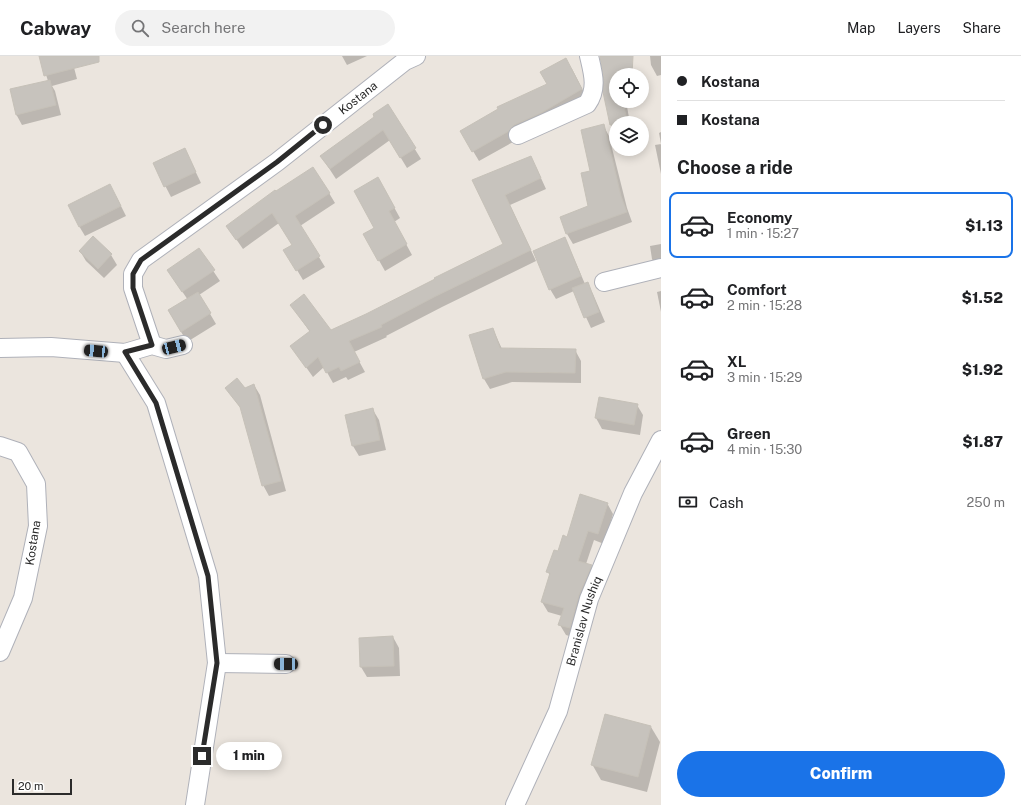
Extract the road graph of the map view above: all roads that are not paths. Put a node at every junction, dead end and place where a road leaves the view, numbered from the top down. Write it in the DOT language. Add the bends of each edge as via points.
graph roads {
  1 [pos="416,56"];
  2 [pos="590,56"];
  3 [pos="518,135"];
  4 [pos="661,268"];
  5 [pos="604,282"];
  6 [pos="152,345"];
  7 [pos="183,345"];
  8 [pos="0,348"];
  9 [pos="125,352"];
  10 [pos="661,440"];
  11 [pos="0,446"];
  12 [pos="0,652"];
  13 [pos="217,663"];
  14 [pos="286,664"];
  15 [pos="195,805"];
  16 [pos="515,805"];
  1 -- 6 [label="street, Kostana" via="277,162 141,260 133,274 133,288"];
  2 -- 3 [label="street" via="594,83 592,96 587,104"];
  4 -- 5 [label="street"];
  6 -- 7 [label="street" via="166,349"];
  6 -- 9 [label="street"];
  8 -- 9 [label="street" via="51,347"];
  9 -- 13 [label="street" via="156,403 202,555 208,576"];
  10 -- 16 [label="street, Branislav Nushiq" via="633,493 589,599 558,711"];
  11 -- 12 [label="street, Kostana" via="18,452 36,484 38,526 23,598"];
  13 -- 14 [label="street"];
  13 -- 15 [label="street"];
}
